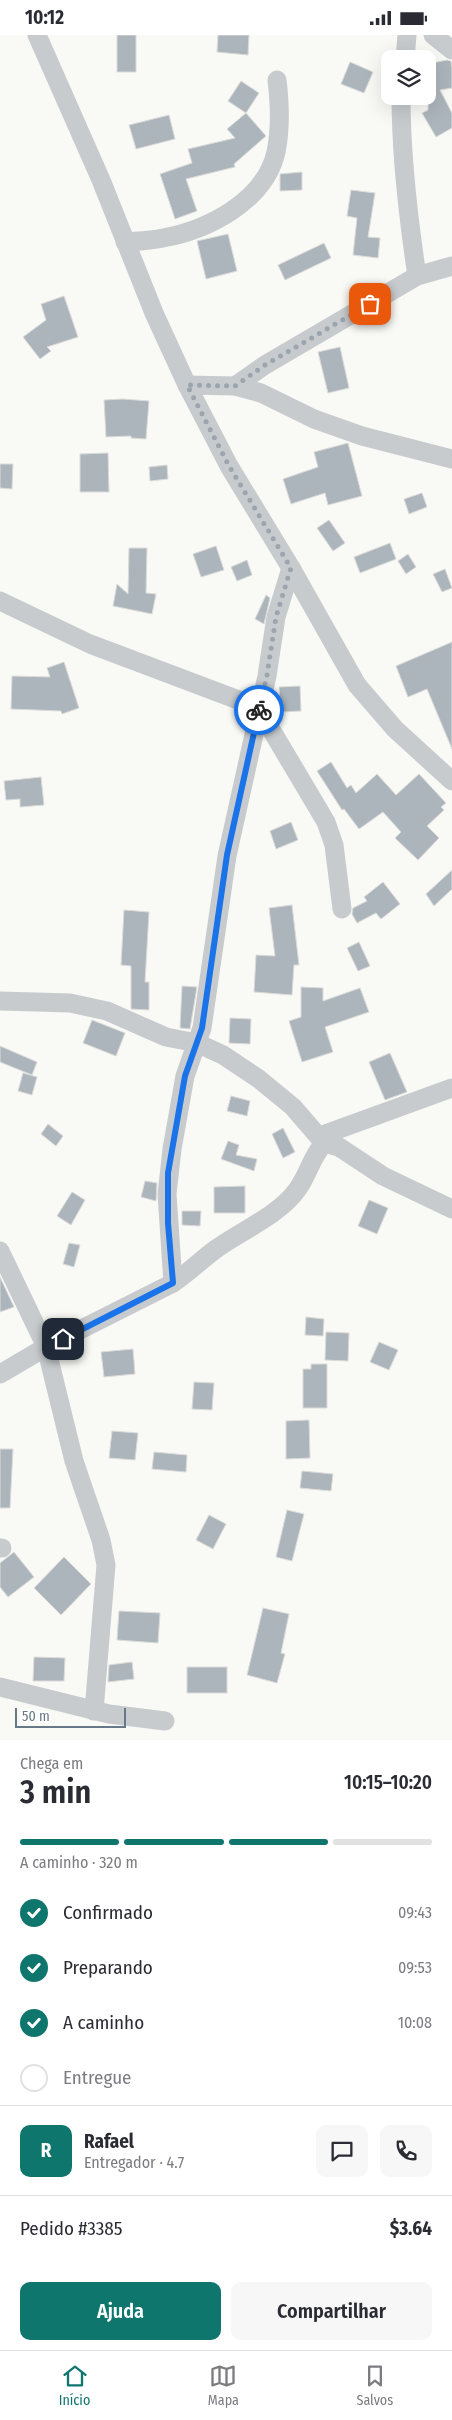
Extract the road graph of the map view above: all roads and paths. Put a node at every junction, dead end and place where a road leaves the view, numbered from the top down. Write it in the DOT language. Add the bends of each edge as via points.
graph roads {
  1 [pos="37,35"];
  2 [pos="407,35"];
  3 [pos="433,35"];
  4 [pos="406,50"];
  5 [pos="452,50"];
  6 [pos="278,80"];
  7 [pos="401,105"];
  8 [pos="125,242"];
  9 [pos="452,266"];
  10 [pos="417,276"];
  11 [pos="187,385"];
  12 [pos="235,386"];
  13 [pos="452,459"];
  14 [pos="291,568"];
  15 [pos="0,601"];
  16 [pos="258,713"];
  17 [pos="452,781"];
  18 [pos="342,909"];
  19 [pos="0,1001"];
  20 [pos="197,1043"];
  21 [pos="452,1088"];
  22 [pos="322,1139"];
  23 [pos="452,1209"];
  24 [pos="0,1251"];
  25 [pos="173,1283"];
  26 [pos="46,1347"];
  27 [pos="0,1374"];
  28 [pos="0,1687"];
  29 [pos="94,1711"];
  30 [pos="166,1721"];
  1 -- 8 [label="street"];
  2 -- 4 [label="street"];
  3 -- 5 [label="street"];
  6 -- 8 [label="street" via="281,119 276,154 262,183 236,208 184,233 163,239"];
  7 -- 10 [label="street" via="404,179"];
  8 -- 11 [label="street"];
  9 -- 10 [label="street"];
  10 -- 12 [label="street"];
  11 -- 12 [label="street"];
  11 -- 14 [label="street" via="229,466"];
  12 -- 13 [label="street" via="261,393 314,419 362,437"];
  14 -- 16 [label="street" via="276,617"];
  14 -- 17 [label="street" via="357,685 372,705"];
  15 -- 16 [label="street" via="90,644 241,701"];
  16 -- 18 [label="street" via="326,822 334,845"];
  16 -- 20 [label="street" via="227,855 202,1028"];
  19 -- 20 [label="street" via="70,1003 107,1011 166,1037"];
  20 -- 22 [label="street" via="223,1055 259,1079 293,1107"];
  20 -- 25 [label="street" via="185,1076 168,1173"];
  21 -- 22 [label="street"];
  22 -- 23 [label="street" via="383,1176"];
  22 -- 25 [label="street" via="297,1189 284,1204"];
  24 -- 26 [label="street"];
  25 -- 26 [label="street"];
  26 -- 27 [label="street"];
  26 -- 29 [label="street" via="74,1461 102,1540 106,1565"];
  28 -- 29 [label="street"];
  29 -- 30 [label="street"];
}
